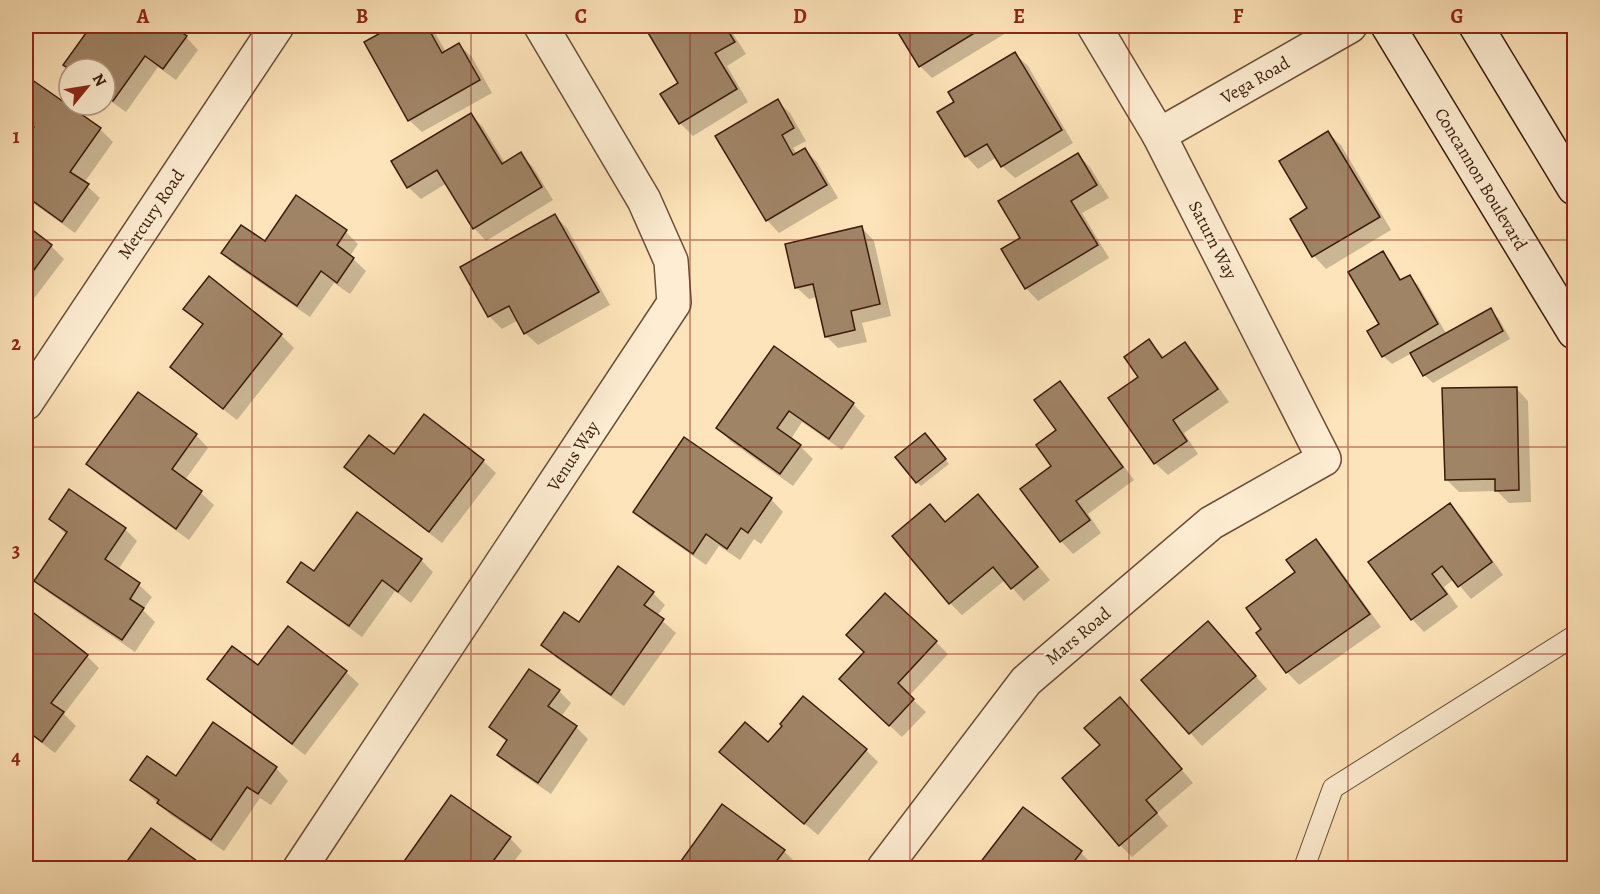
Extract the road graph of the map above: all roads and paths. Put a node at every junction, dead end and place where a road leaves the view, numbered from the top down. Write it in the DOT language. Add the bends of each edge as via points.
graph roads {
  1 [pos="277,26"];
  2 [pos="541,26"];
  3 [pos="1094,26"];
  4 [pos="1350,26"];
  5 [pos="1388,26"];
  6 [pos="1476,26"];
  7 [pos="1159,135"];
  8 [pos="1575,188"];
  9 [pos="1575,332"];
  10 [pos="26,403"];
  11 [pos="1324,459"];
  12 [pos="1575,636"];
  13 [pos="300,868"];
  14 [pos="884,868"];
  15 [pos="1304,868"];
  1 -- 10 [label="street, Mercury Road"];
  2 -- 13 [label="street, Venus Way" via="645,200 671,261 674,303"];
  3 -- 7 [label="street, Saturn Way"];
  4 -- 7 [label="street, Vega Road"];
  5 -- 9 [label="street, Concannon Boulevard"];
  6 -- 8 [label="street"];
  7 -- 11 [label="street, Saturn Way"];
  11 -- 14 [label="street, Mars Road" via="1211,523 1026,681"];
  12 -- 15 [label="lane" via="1333,788"];
}
